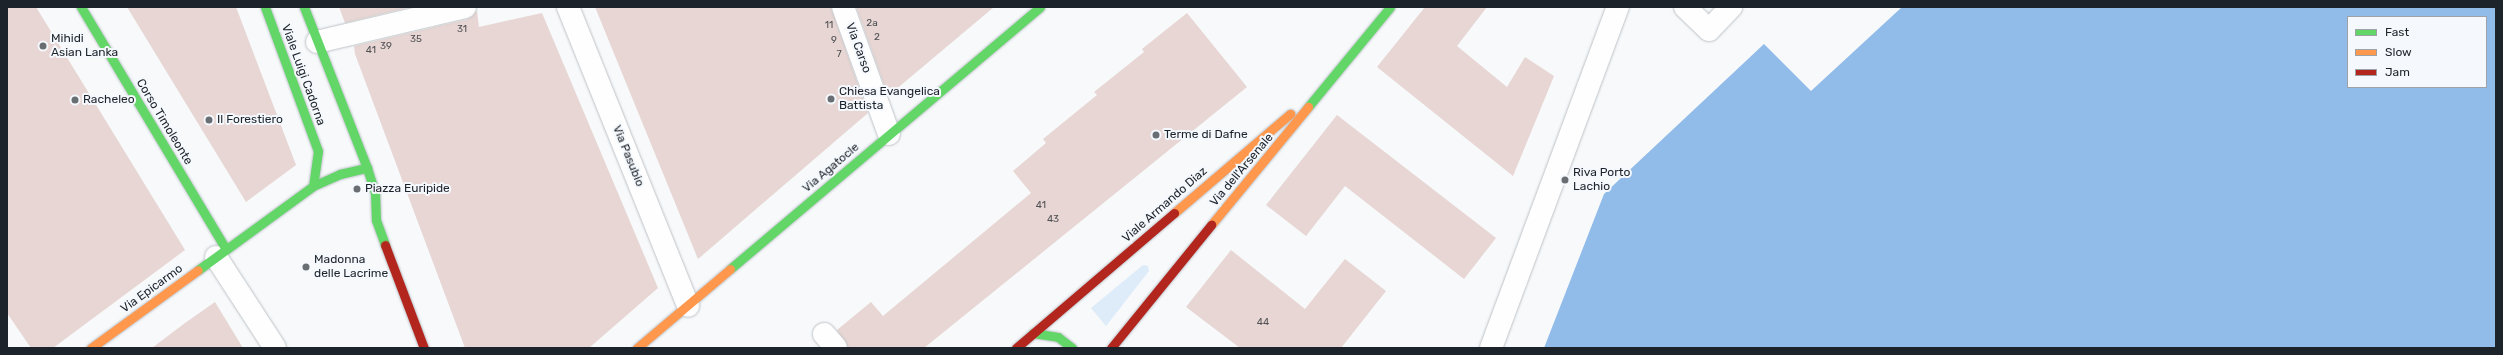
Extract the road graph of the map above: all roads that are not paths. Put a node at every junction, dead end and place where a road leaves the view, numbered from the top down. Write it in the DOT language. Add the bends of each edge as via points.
graph roads {
  1 [pos="81,7"];
  2 [pos="265,7"];
  3 [pos="304,7"];
  4 [pos="465,7"];
  5 [pos="568,7"];
  6 [pos="843,7"];
  7 [pos="1040,7"];
  8 [pos="1390,7"];
  9 [pos="1618,7"];
  10 [pos="1685,7"];
  11 [pos="1731,7"];
  12 [pos="317,42"];
  13 [pos="1329,78"];
  14 [pos="889,134"];
  15 [pos="367,168"];
  16 [pos="313,186"];
  17 [pos="221,253"];
  18 [pos="688,306"];
  19 [pos="1033,333"];
  20 [pos="91,348"];
  21 [pos="275,348"];
  22 [pos="424,348"];
  23 [pos="638,348"];
  24 [pos="1016,348"];
  25 [pos="1072,348"];
  26 [pos="1111,348"];
  27 [pos="1491,348"];
  1 -- 17 [label="street, Corso Timoleonte"];
  2 -- 16 [label="street, Viale Luigi Cadorna" via="318,152 318,168"];
  3 -- 12 [label="street, Viale Luigi Cadorna"];
  4 -- 12 [label="street"];
  5 -- 18 [label="street, Via Pasubio"];
  6 -- 14 [label="street, Via Carso"];
  7 -- 14 [label="street, Via Agatocle"];
  8 -- 13 [label="street, Via dell'Arsenale"];
  9 -- 27 [label="street"];
  10 -- 11 [label="street" via="1709,30"];
  12 -- 15 [label="street, Viale Luigi Cadorna"];
  13 -- 19 [label="street, Viale Armando Diaz"];
  13 -- 26 [label="street, Via dell'Arsenale"];
  14 -- 18 [label="street, Via Agatocle"];
  15 -- 16 [label="street, Via Epicarmo" via="340,174"];
  15 -- 22 [label="street, Viale Luigi Cadorna" via="375,192 376,220"];
  16 -- 17 [label="street, Via Epicarmo"];
  17 -- 20 [label="street, Via Epicarmo"];
  17 -- 21 [label="street"];
  18 -- 23 [label="street, Via Agatocle"];
  19 -- 24 [label="street, Viale Armando Diaz"];
  19 -- 25 [label="street" via="1058,337"];
}
